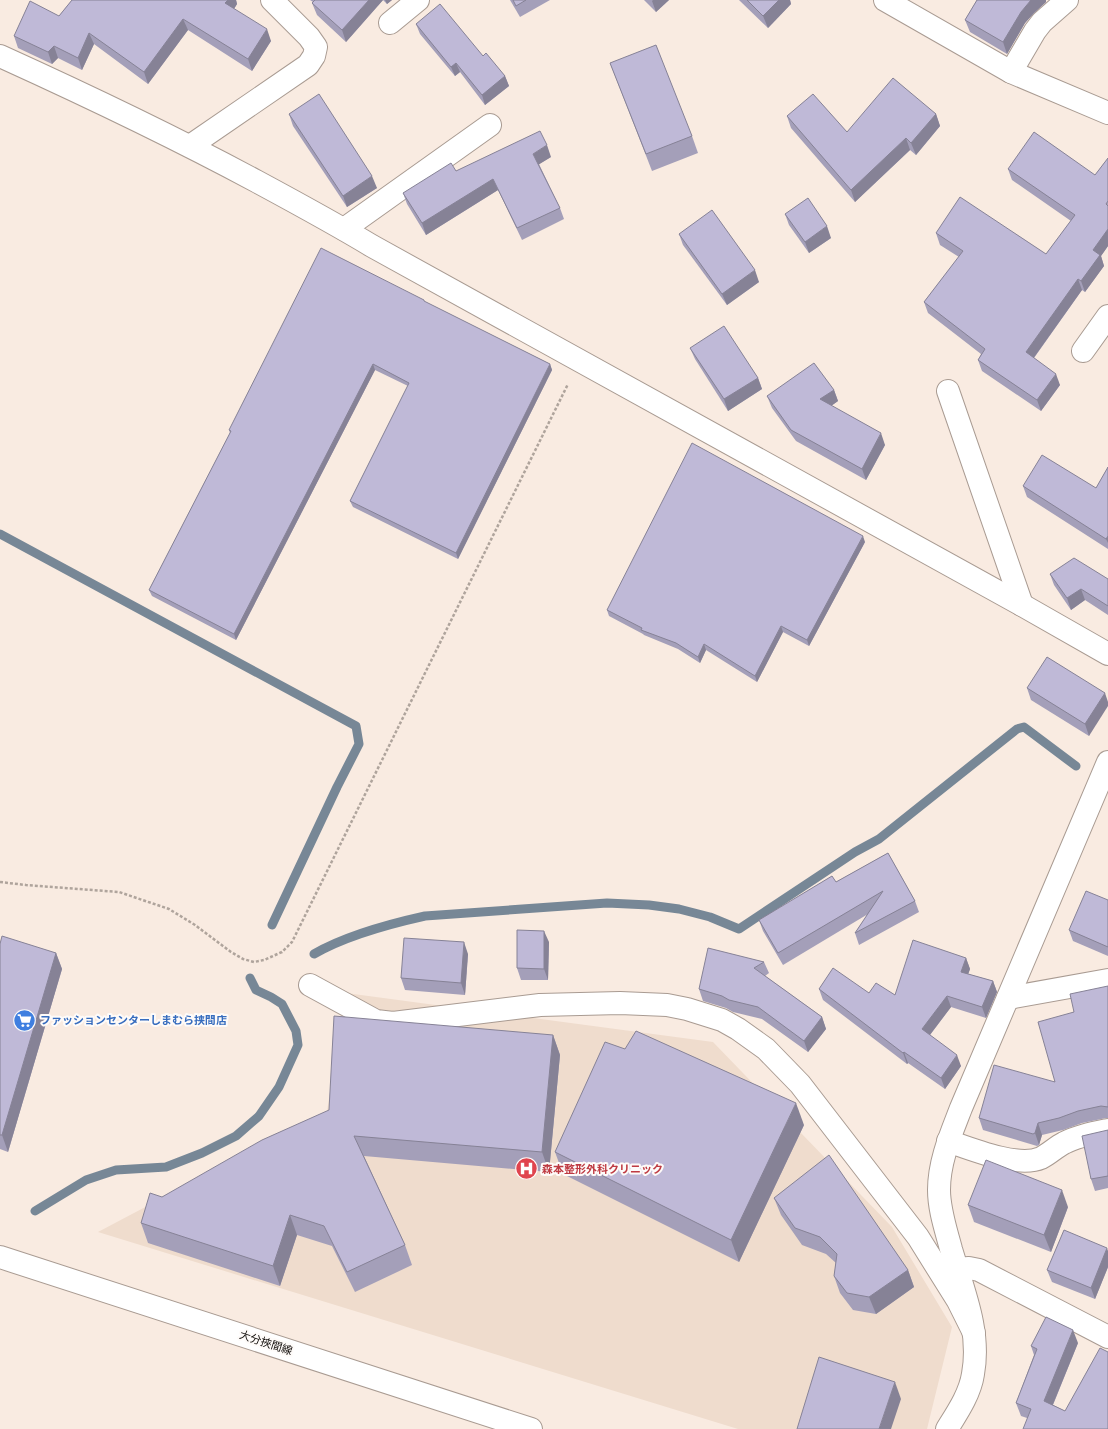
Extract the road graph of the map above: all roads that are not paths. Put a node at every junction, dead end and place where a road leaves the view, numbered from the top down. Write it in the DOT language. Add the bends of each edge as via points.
graph roads {
  1 [pos="272,0"];
  2 [pos="418,0"];
  3 [pos="885,0"];
  4 [pos="1067,0"];
  5 [pos="390,24"];
  6 [pos="0,56"];
  7 [pos="1011,72"];
  8 [pos="1108,113"];
  9 [pos="490,125"];
  10 [pos="190,146"];
  11 [pos="344,229"];
  12 [pos="1108,316"];
  13 [pos="1083,351"];
  14 [pos="948,391"];
  15 [pos="1022,605"];
  16 [pos="1108,654"];
  17 [pos="1108,762"];
  18 [pos="1108,980"];
  19 [pos="310,985"];
  20 [pos="1008,998"];
  21 [pos="1108,1130"];
  22 [pos="948,1141"];
  23 [pos="0,1257"];
  24 [pos="957,1269"];
  25 [pos="974,1333"];
  26 [pos="1108,1337"];
  27 [pos="532,1429"];
  28 [pos="947,1429"];
  1 -- 10 [label="street" via="309,37 316,47 314,56 308,66"];
  2 -- 5 [label="street"];
  3 -- 7 [label="street"];
  4 -- 7 [label="street" via="1042,22"];
  6 -- 10 [label="street"];
  7 -- 8 [label="street"];
  9 -- 11 [label="street"];
  10 -- 11 [label="street"];
  11 -- 15 [label="street"];
  12 -- 13 [label="street"];
  14 -- 15 [label="street"];
  15 -- 16 [label="street"];
  17 -- 20 [label="street"];
  18 -- 20 [label="street"];
  19 -- 25 [label="street" via="376,1021 393,1023 540,1005 620,1003 667,1005 722,1020 766,1049 800,1084 918,1237 958,1301"];
  20 -- 22 [label="street"];
  21 -- 22 [label="street" via="1072,1139 1034,1160 993,1157"];
  22 -- 24 [label="street" via="941,1168 939,1190 943,1222"];
  23 -- 27 [label="street, 大分挾間線"];
  24 -- 25 [label="street" via="970,1310"];
  24 -- 26 [label="street" via="969,1268 985,1273"];
  25 -- 28 [label="street" via="973,1375 968,1391"];
}
